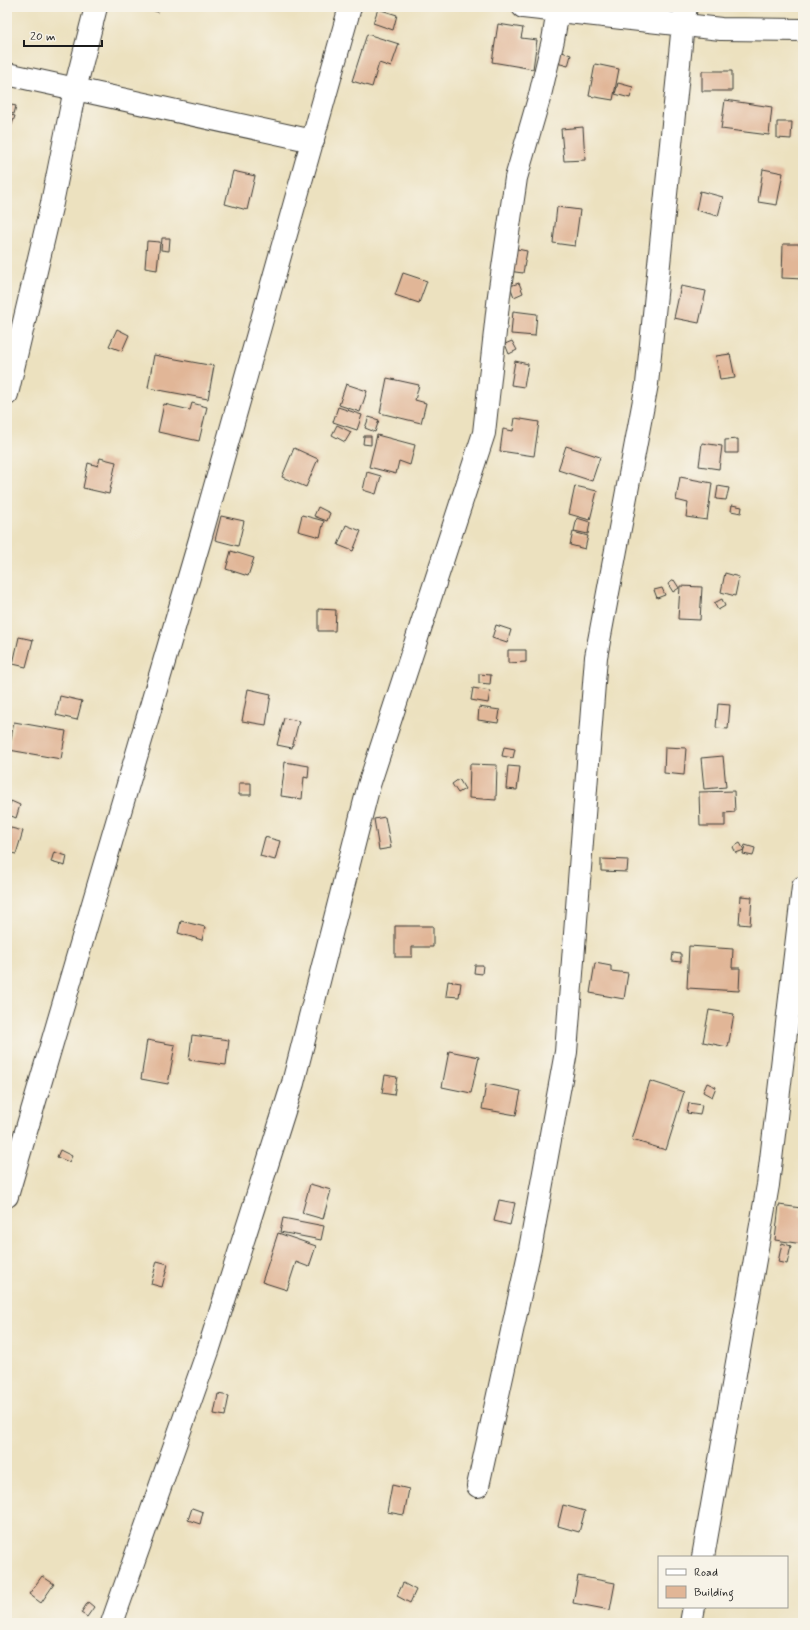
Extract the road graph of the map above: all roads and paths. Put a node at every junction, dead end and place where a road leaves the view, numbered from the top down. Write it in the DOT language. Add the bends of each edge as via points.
graph roads {
  1 [pos="96,7"];
  2 [pos="350,7"];
  3 [pos="523,7"];
  4 [pos="558,11"];
  5 [pos="685,16"];
  6 [pos="803,30"];
  7 [pos="7,74"];
  8 [pos="75,89"];
  9 [pos="313,140"];
  10 [pos="7,394"];
  11 [pos="803,887"];
  12 [pos="7,1196"];
  13 [pos="478,1486"];
  14 [pos="703,1556"];
  15 [pos="694,1608"];
  16 [pos="112,1623"];
  17 [pos="691,1623"];
  1 -- 8 [label="street"];
  2 -- 9 [label="street"];
  3 -- 4 [label="street"];
  4 -- 5 [label="street"];
  4 -- 16 [label="street" via="540,94 516,178 499,296 484,433 369,785 293,1083 208,1351"];
  5 -- 6 [label="street" via="721,28"];
  5 -- 13 [label="street" via="647,384 596,657 566,1052 530,1249"];
  7 -- 8 [label="street"];
  8 -- 9 [label="street"];
  8 -- 10 [label="street" via="52,203"];
  9 -- 12 [label="street" via="201,536"];
  11 -- 14 [label="street" via="768,1185"];
  15 -- 17 [label="street"];
}
